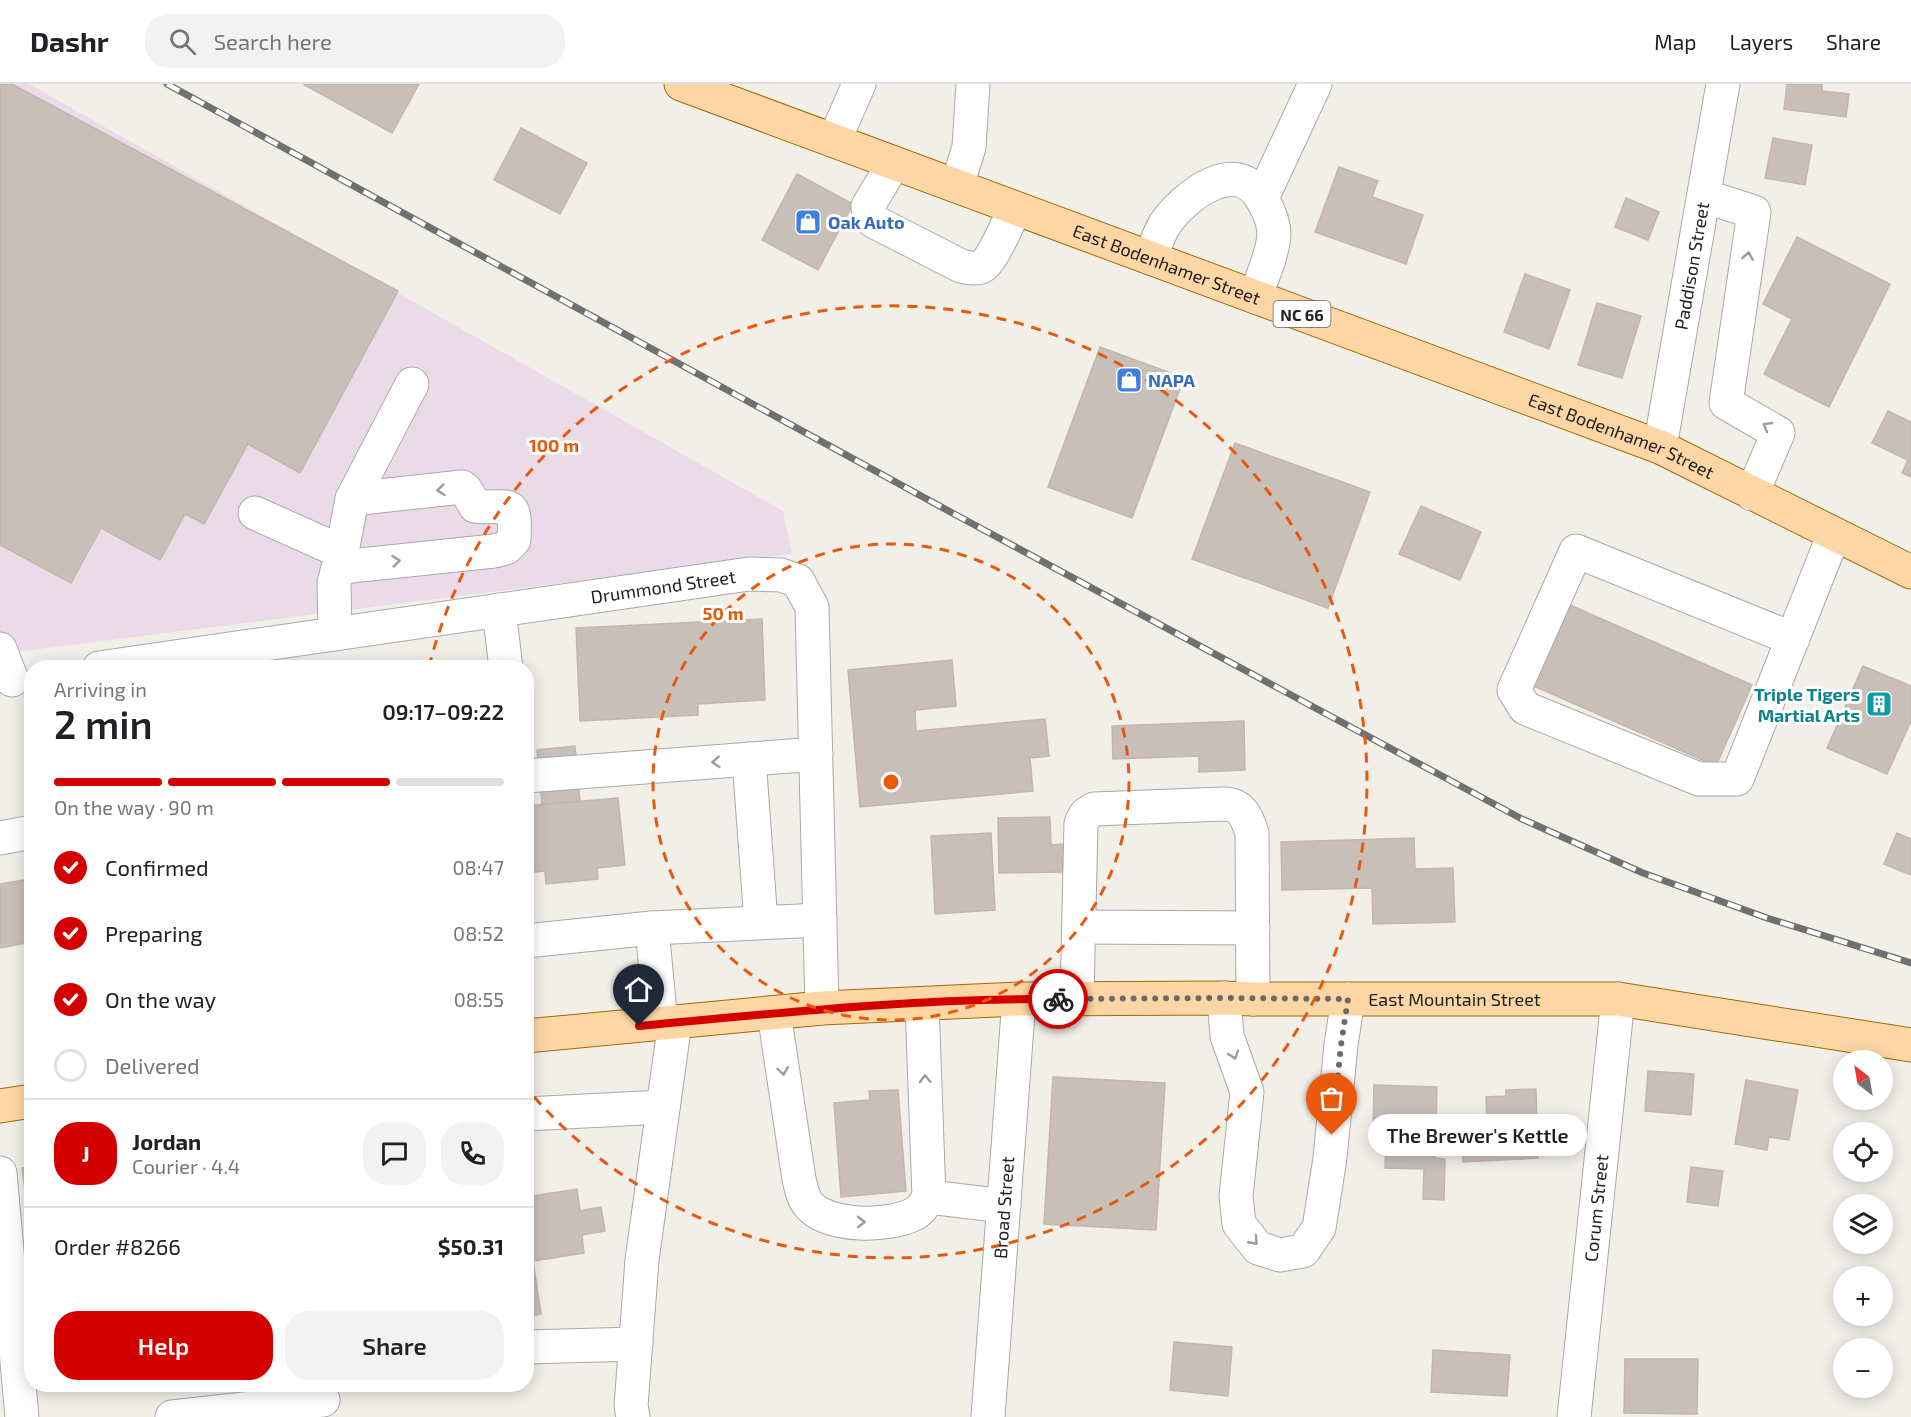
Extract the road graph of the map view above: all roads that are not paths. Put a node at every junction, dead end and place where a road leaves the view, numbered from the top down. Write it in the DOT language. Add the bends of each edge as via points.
graph roads {
  1 [pos="681,84"];
  2 [pos="859,84"];
  3 [pos="973,84"];
  4 [pos="1315,84"];
  5 [pos="1723,84"];
  6 [pos="834,141"];
  7 [pos="894,163"];
  8 [pos="957,186"];
  9 [pos="1704,196"];
  10 [pos="1262,198"];
  11 [pos="1015,208"];
  12 [pos="1151,258"];
  13 [pos="1255,297"];
  14 [pos="412,384"];
  15 [pos="1660,447"];
  16 [pos="1752,494"];
  17 [pos="352,499"];
  18 [pos="255,513"];
  19 [pos="1834,534"];
  20 [pos="340,561"];
  21 [pos="1911,573"];
  22 [pos="499,610"];
  23 [pos="335,634"];
  24 [pos="1793,639"];
  25 [pos="0,649"];
  26 [pos="155,660"];
  27 [pos="505,660"];
  28 [pos="15,680"];
  29 [pos="816,754"];
  30 [pos="748,759"];
  31 [pos="534,775"];
  32 [pos="24,834"];
  33 [pos="0,838"];
  34 [pos="820,920"];
  35 [pos="761,922"];
  36 [pos="1079,927"];
  37 [pos="652,928"];
  38 [pos="1253,928"];
  39 [pos="534,940"];
  40 [pos="1239,998"];
  41 [pos="1019,999"];
  42 [pos="1077,999"];
  43 [pos="1348,999"];
  44 [pos="1618,999"];
  45 [pos="922,1004"];
  46 [pos="822,1008"];
  47 [pos="774,1013"];
  48 [pos="668,1023"];
  49 [pos="534,1035"];
  50 [pos="1911,1046"];
  51 [pos="24,1102"];
  52 [pos="0,1106"];
  53 [pos="663,1107"];
  54 [pos="534,1114"];
  55 [pos="0,1173"];
  56 [pos="929,1197"];
  57 [pos="1004,1206"];
  58 [pos="636,1344"];
  59 [pos="24,1346"];
  60 [pos="534,1347"];
  61 [pos="323,1401"];
  62 [pos="22,1417"];
  63 [pos="172,1417"];
  64 [pos="633,1417"];
  65 [pos="988,1417"];
  66 [pos="1574,1417"];
  1 -- 6 [label="main road, East Bodenhamer Street / NC 66"];
  2 -- 6 [label="street"];
  3 -- 8 [label="street" via="969,147"];
  4 -- 10 [label="street"];
  5 -- 9 [label="street, Paddison Street"];
  6 -- 7 [label="main road, East Bodenhamer Street / NC 66"];
  7 -- 8 [label="main road, East Bodenhamer Street / NC 66"];
  7 -- 11 [label="street" via="868,206 869,215 873,221 961,266 984,266"];
  8 -- 11 [label="main road, East Bodenhamer Street / NC 66"];
  9 -- 15 [label="street, Paddison Street"];
  16 -- 9 [label="street, one-way" via="1778,433 1726,403 1754,212"];
  10 -- 12 [label="street" via="1235,178 1213,183 1176,210 1159,234"];
  10 -- 13 [label="street" via="1274,233"];
  11 -- 12 [label="main road, East Bodenhamer Street / NC 66"];
  12 -- 13 [label="main road, East Bodenhamer Street / NC 66"];
  13 -- 15 [label="main road, East Bodenhamer Street / NC 66"];
  14 -- 17 [label="street"];
  15 -- 16 [label="main road, East Bodenhamer Street / NC 66"];
  16 -- 19 [label="main road, East Bodenhamer Street / NC 66"];
  17 -- 20 [label="street"];
  20 -- 17 [label="street, one-way" via="351,566 494,551 506,548 514,540 513,510 508,506 475,506 462,487"];
  18 -- 20 [label="street"];
  19 -- 21 [label="main road, East Bodenhamer Street / NC 66"];
  19 -- 24 [label="street"];
  20 -- 23 [label="street" via="334,583"];
  22 -- 23 [label="street, Drummond Street"];
  22 -- 27 [label="street"];
  22 -- 29 [label="street, Drummond Street" via="749,574 781,575 798,581 813,607"];
  23 -- 26 [label="street, Drummond Street"];
  24 -- 24 [label="street" via="1737,779 1699,779 1666,766 1525,708 1514,690 1576,551"];
  25 -- 28 [label="street"];
  29 -- 30 [label="street"];
  29 -- 34 [label="street, Drummond Street"];
  30 -- 31 [label="street, one-way"];
  30 -- 35 [label="street"];
  32 -- 33 [label="street"];
  34 -- 35 [label="street"];
  34 -- 46 [label="street, Drummond Street"];
  35 -- 37 [label="street"];
  36 -- 38 [label="street"];
  36 -- 38 [label="street" via="1081,823 1086,814 1094,808 1232,804 1242,810 1252,833"];
  36 -- 42 [label="street"];
  37 -- 39 [label="street"];
  37 -- 48 [label="street"];
  38 -- 40 [label="street"];
  40 -- 42 [label="main road, East Mountain Street"];
  40 -- 43 [label="main road, East Mountain Street"];
  40 -- 43 [label="street, one-way" via="1227,1036 1247,1092 1236,1196 1239,1224 1258,1248 1280,1255 1303,1251 1319,1228"];
  41 -- 42 [label="main road, East Mountain Street"];
  41 -- 45 [label="main road, East Mountain Street"];
  41 -- 57 [label="street, Broad Street"];
  43 -- 44 [label="main road, East Mountain Street"];
  44 -- 50 [label="main road, East Mountain Street"];
  44 -- 66 [label="street, Corum Street"];
  45 -- 46 [label="main road, East Mountain Street"];
  56 -- 45 [label="street, one-way"];
  46 -- 47 [label="main road, East Mountain Street"];
  47 -- 48 [label="main road, East Mountain Street"];
  47 -- 56 [label="street, one-way" via="799,1179 807,1204 824,1217 857,1223 917,1214"];
  48 -- 49 [label="main road, East Mountain Street"];
  48 -- 53 [label="street"];
  51 -- 52 [label="main road"];
  53 -- 54 [label="street"];
  53 -- 58 [label="street" via="642,1260"];
  55 -- 59 [label="street" via="13,1315"];
  56 -- 57 [label="street"];
  57 -- 65 [label="street, Broad Street"];
  58 -- 60 [label="street"];
  58 -- 64 [label="street"];
  59 -- 62 [label="street"];
  61 -- 63 [label="street"];
}
